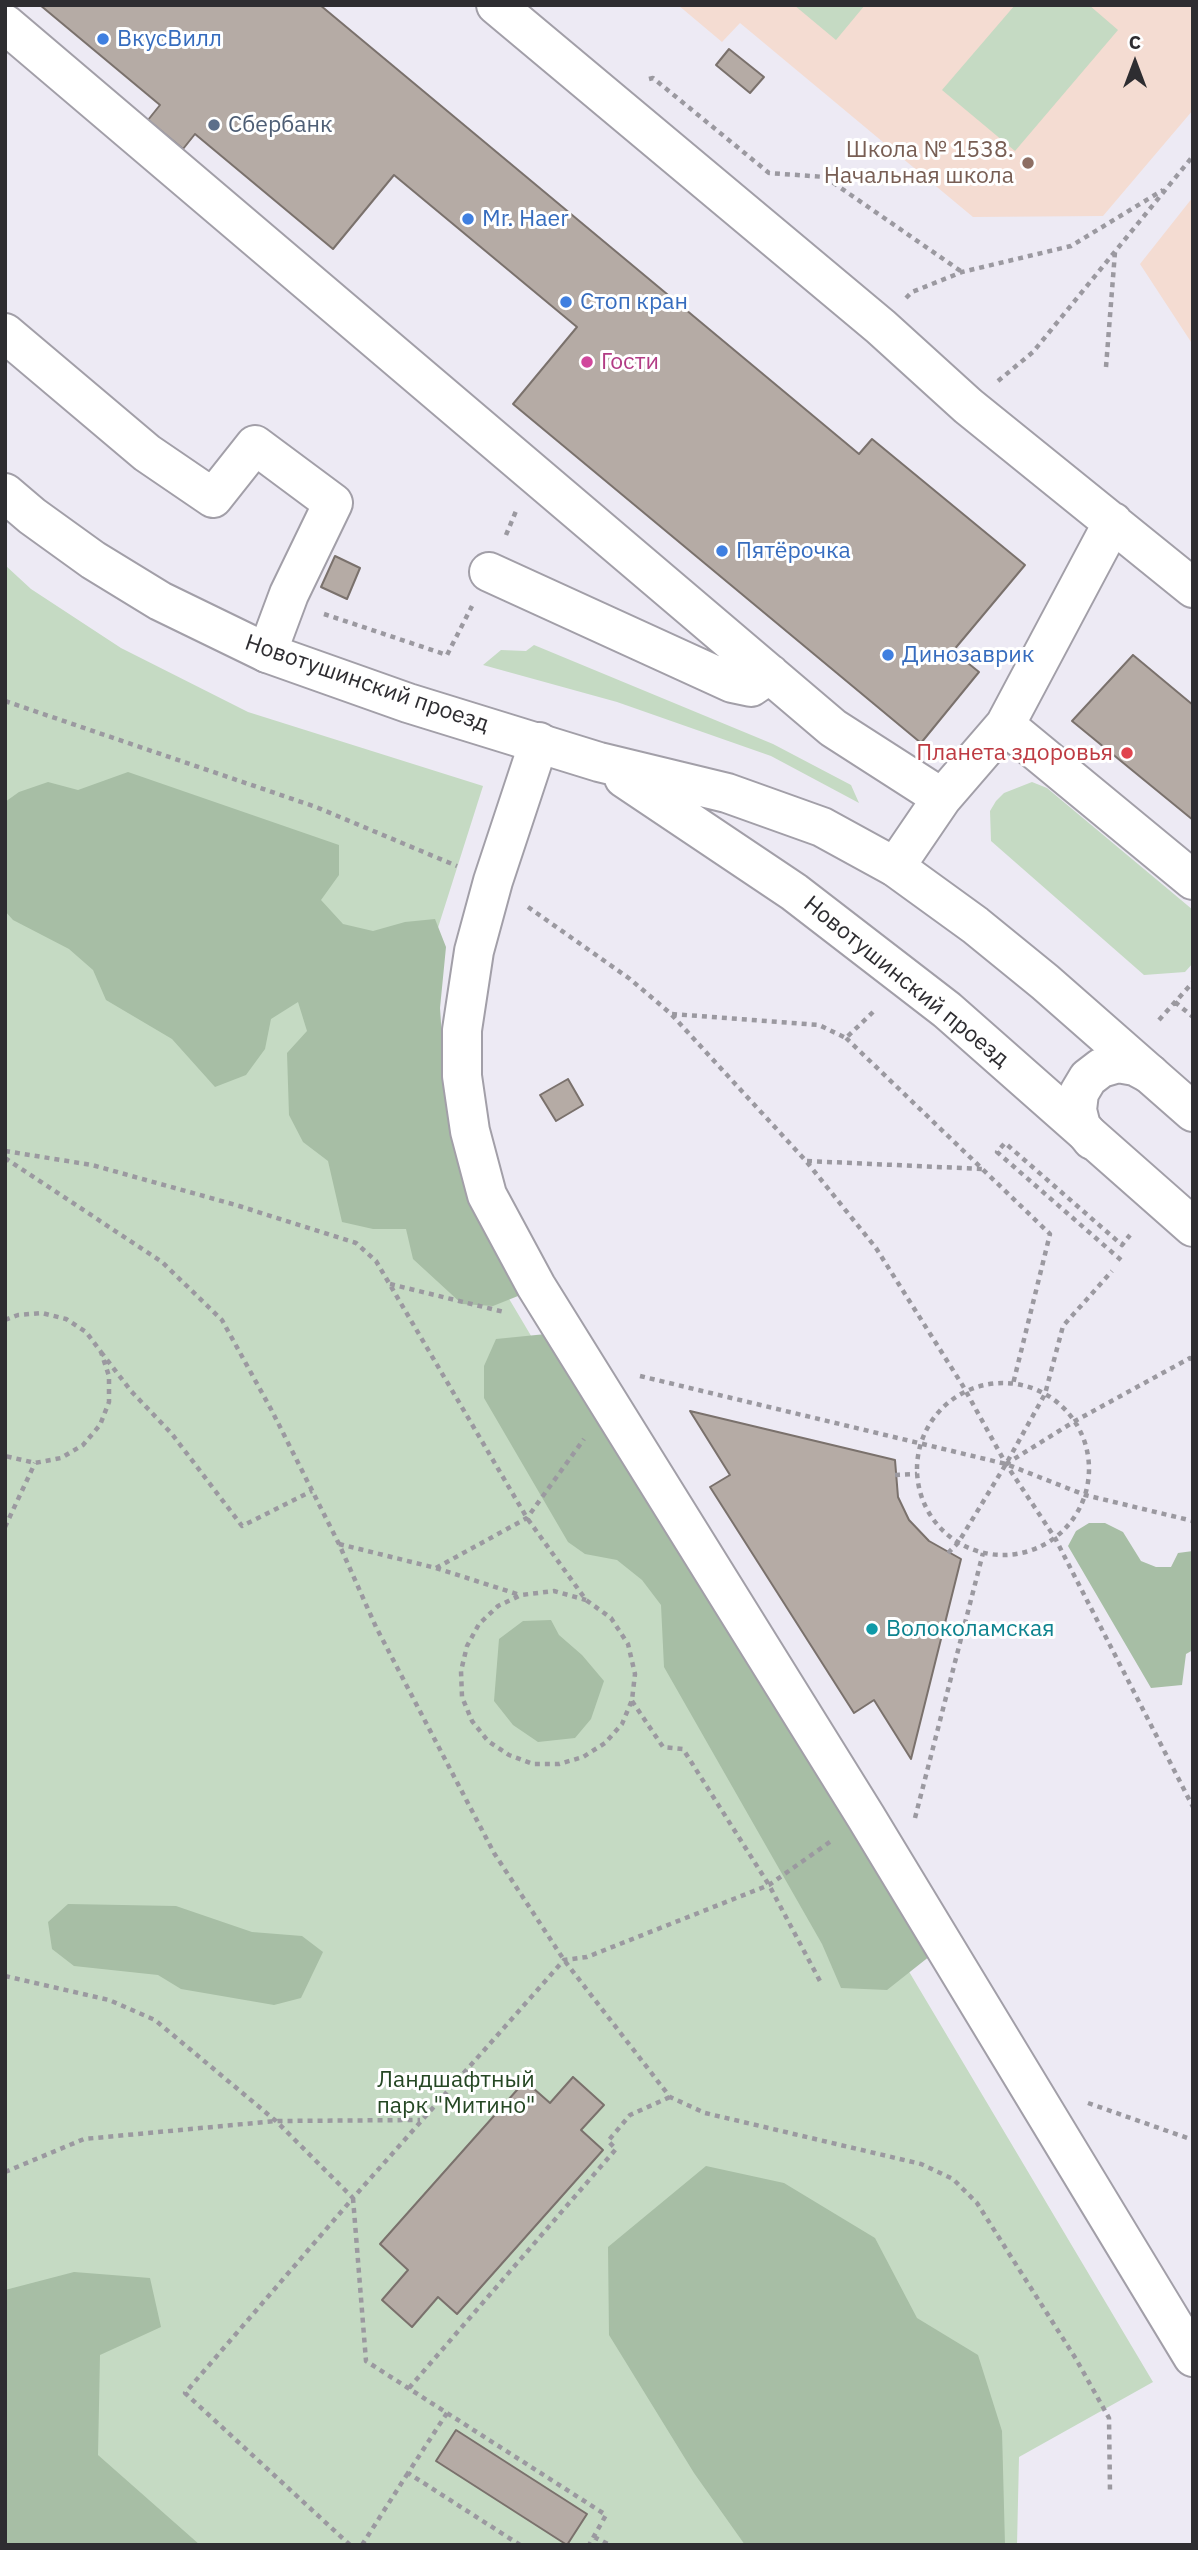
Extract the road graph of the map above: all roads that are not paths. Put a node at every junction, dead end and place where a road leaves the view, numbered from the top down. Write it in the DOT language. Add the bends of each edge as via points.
graph roads {
  1 [pos="496,5"];
  2 [pos="5,24"];
  3 [pos="5,333"];
  4 [pos="5,493"];
  5 [pos="1113,522"];
  6 [pos="489,572"];
  7 [pos="1193,588"];
  8 [pos="267,653"];
  9 [pos="770,674"];
  10 [pos="1005,725"];
  11 [pos="539,742"];
  12 [pos="599,762"];
  13 [pos="942,798"];
  14 [pos="895,867"];
  15 [pos="1193,880"];
  16 [pos="1150,1074"];
  17 [pos="1193,1112"];
  18 [pos="1092,1140"];
  19 [pos="1193,1227"];
  20 [pos="1193,2357"];
  1 -- 5 [label="main road" via="881,327 968,406"];
  2 -- 9 [label="main road"];
  3 -- 8 [label="main road" via="147,453 213,498 255,445 333,503"];
  4 -- 8 [label="main road, Новотушинский проезд" via="93,560 160,601"];
  5 -- 7 [label="main road"];
  5 -- 10 [label="main road"];
  6 -- 9 [label="main road" via="732,683 751,687"];
  8 -- 11 [label="main road, Новотушинский проезд" via="408,703"];
  9 -- 13 [label="main road" via="833,728"];
  10 -- 13 [label="main road"];
  10 -- 15 [label="main road"];
  11 -- 12 [label="main road, Новотушинский проезд"];
  11 -- 20 [label="main road" via="492,881 474,951 462,1030 462,1076 470,1131 487,1195 559,1322 874,1829"];
  12 -- 14 [label="main road, Новотушинский проезд" via="739,797 822,827"];
  12 -- 18 [label="main road, Новотушинский проезд" via="805,900 947,1010"];
  13 -- 14 [label="main road"];
  14 -- 16 [label="main road, Новотушинский проезд" via="1045,982"];
  16 -- 17 [label="main road, Новотушинский проезд"];
  16 -- 18 [label="main road" via="1118,1063 1088,1078 1079,1093 1077,1110"];
  18 -- 19 [label="main road, Новотушинский проезд"];
}
